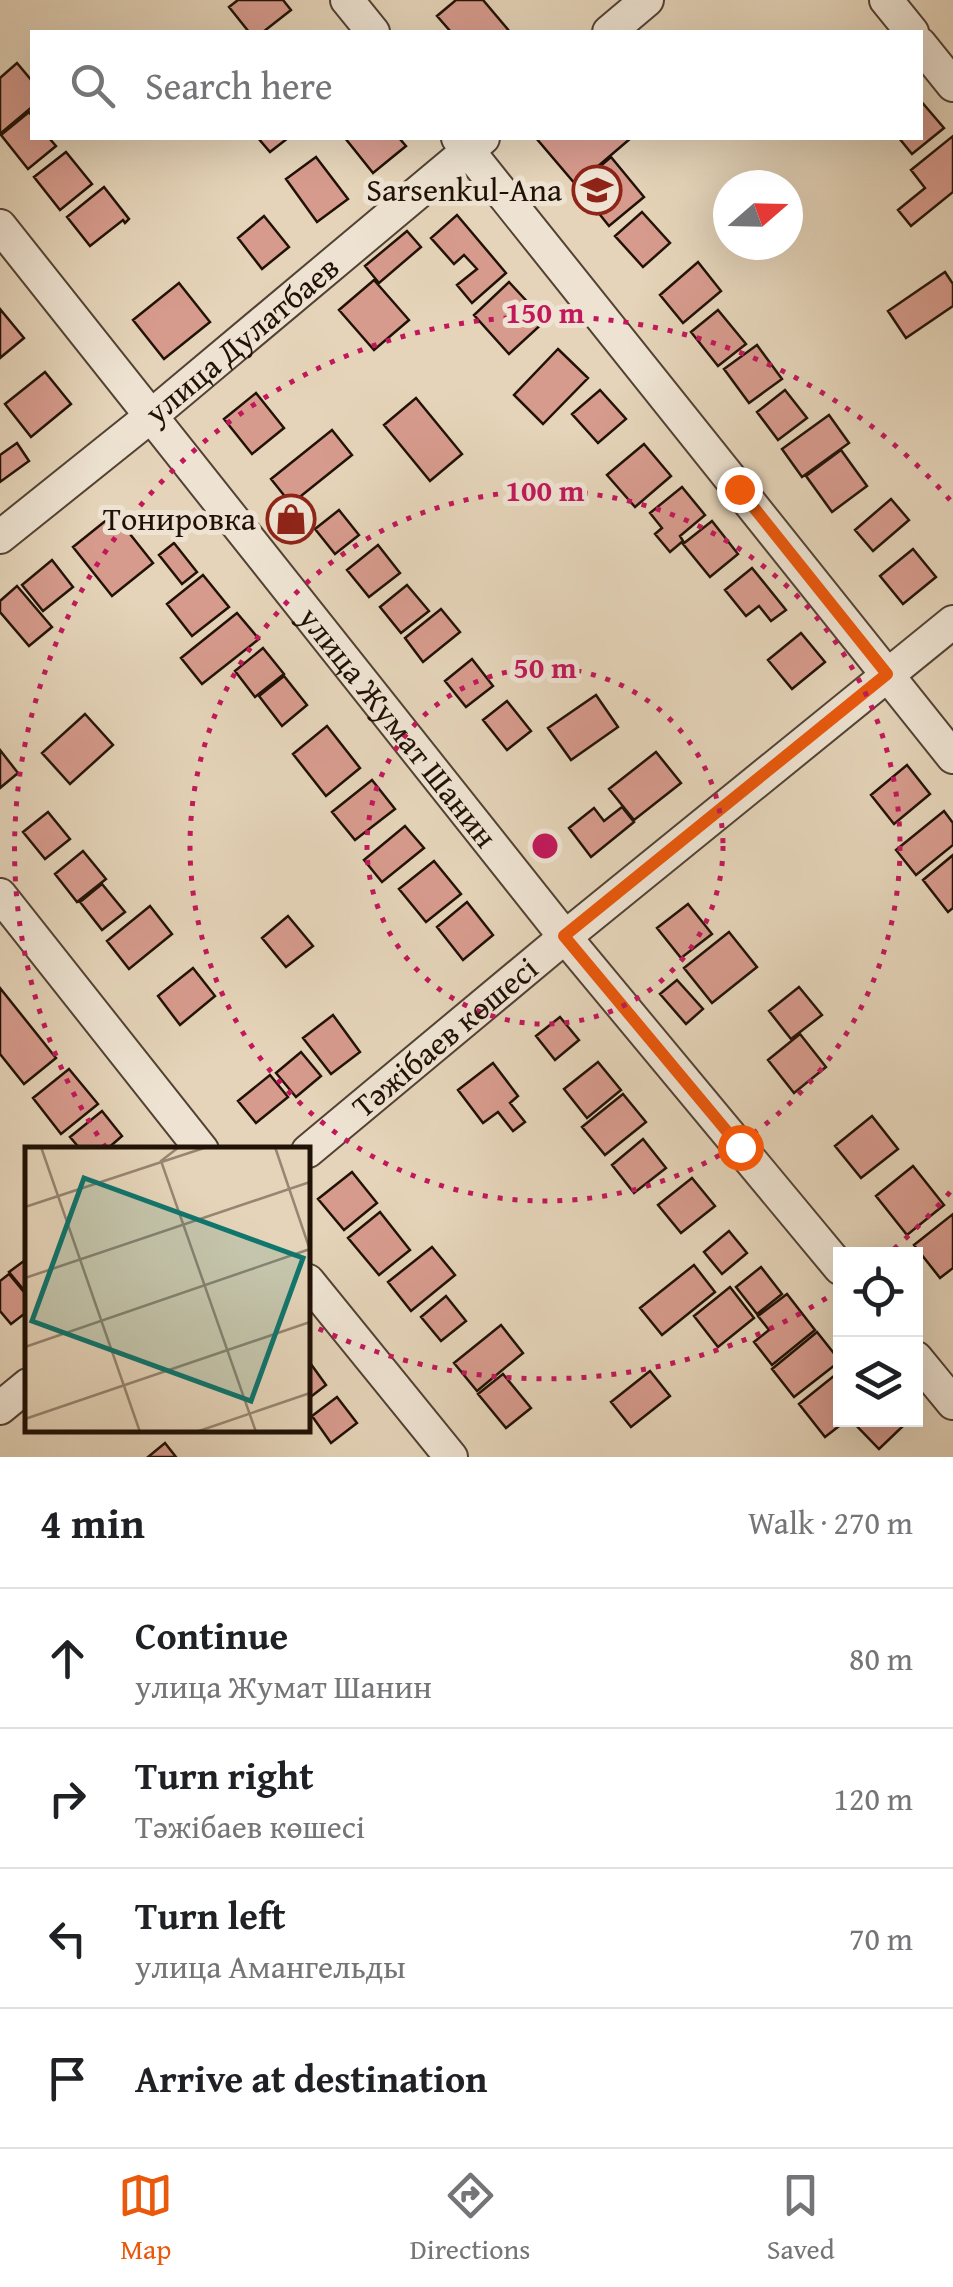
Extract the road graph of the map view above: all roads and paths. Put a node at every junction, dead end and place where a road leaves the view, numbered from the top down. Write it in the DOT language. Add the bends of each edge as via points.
graph roads {
  1 [pos="347,0"];
  2 [pos="647,0"];
  3 [pos="886,0"];
  4 [pos="371,30"];
  5 [pos="610,30"];
  6 [pos="910,30"];
  7 [pos="923,48"];
  8 [pos="953,85"];
  9 [pos="469,142"];
  10 [pos="0,226"];
  11 [pos="151,416"];
  12 [pos="0,537"];
  13 [pos="953,622"];
  14 [pos="887,674"];
  15 [pos="953,757"];
  16 [pos="0,895"];
  17 [pos="564,936"];
  18 [pos="200,1147"];
  19 [pos="310,1149"];
  20 [pos="833,1260"];
  21 [pos="310,1283"];
  22 [pos="923,1367"];
  23 [pos="25,1387"];
  24 [pos="953,1403"];
  25 [pos="0,1408"];
  26 [pos="450,1457"];
  1 -- 4 [label="street"];
  2 -- 5 [label="street"];
  3 -- 6 [label="street"];
  7 -- 8 [label="street"];
  9 -- 11 [label="street, улица Дулатбаев"];
  9 -- 14 [label="street"];
  10 -- 11 [label="street, улица Жумат Шанин"];
  11 -- 12 [label="street, улица Дулатбаев"];
  11 -- 17 [label="street, улица Жумат Шанин"];
  13 -- 14 [label="street, Тәжібаев көшесі"];
  14 -- 15 [label="street"];
  14 -- 17 [label="street, Тәжібаев көшесі"];
  16 -- 18 [label="street"];
  17 -- 19 [label="street, Тәжібаев көшесі"];
  17 -- 20 [label="street, улица Жумат Шанин"];
  21 -- 26 [label="street"];
  22 -- 24 [label="street"];
  23 -- 25 [label="street"];
}
